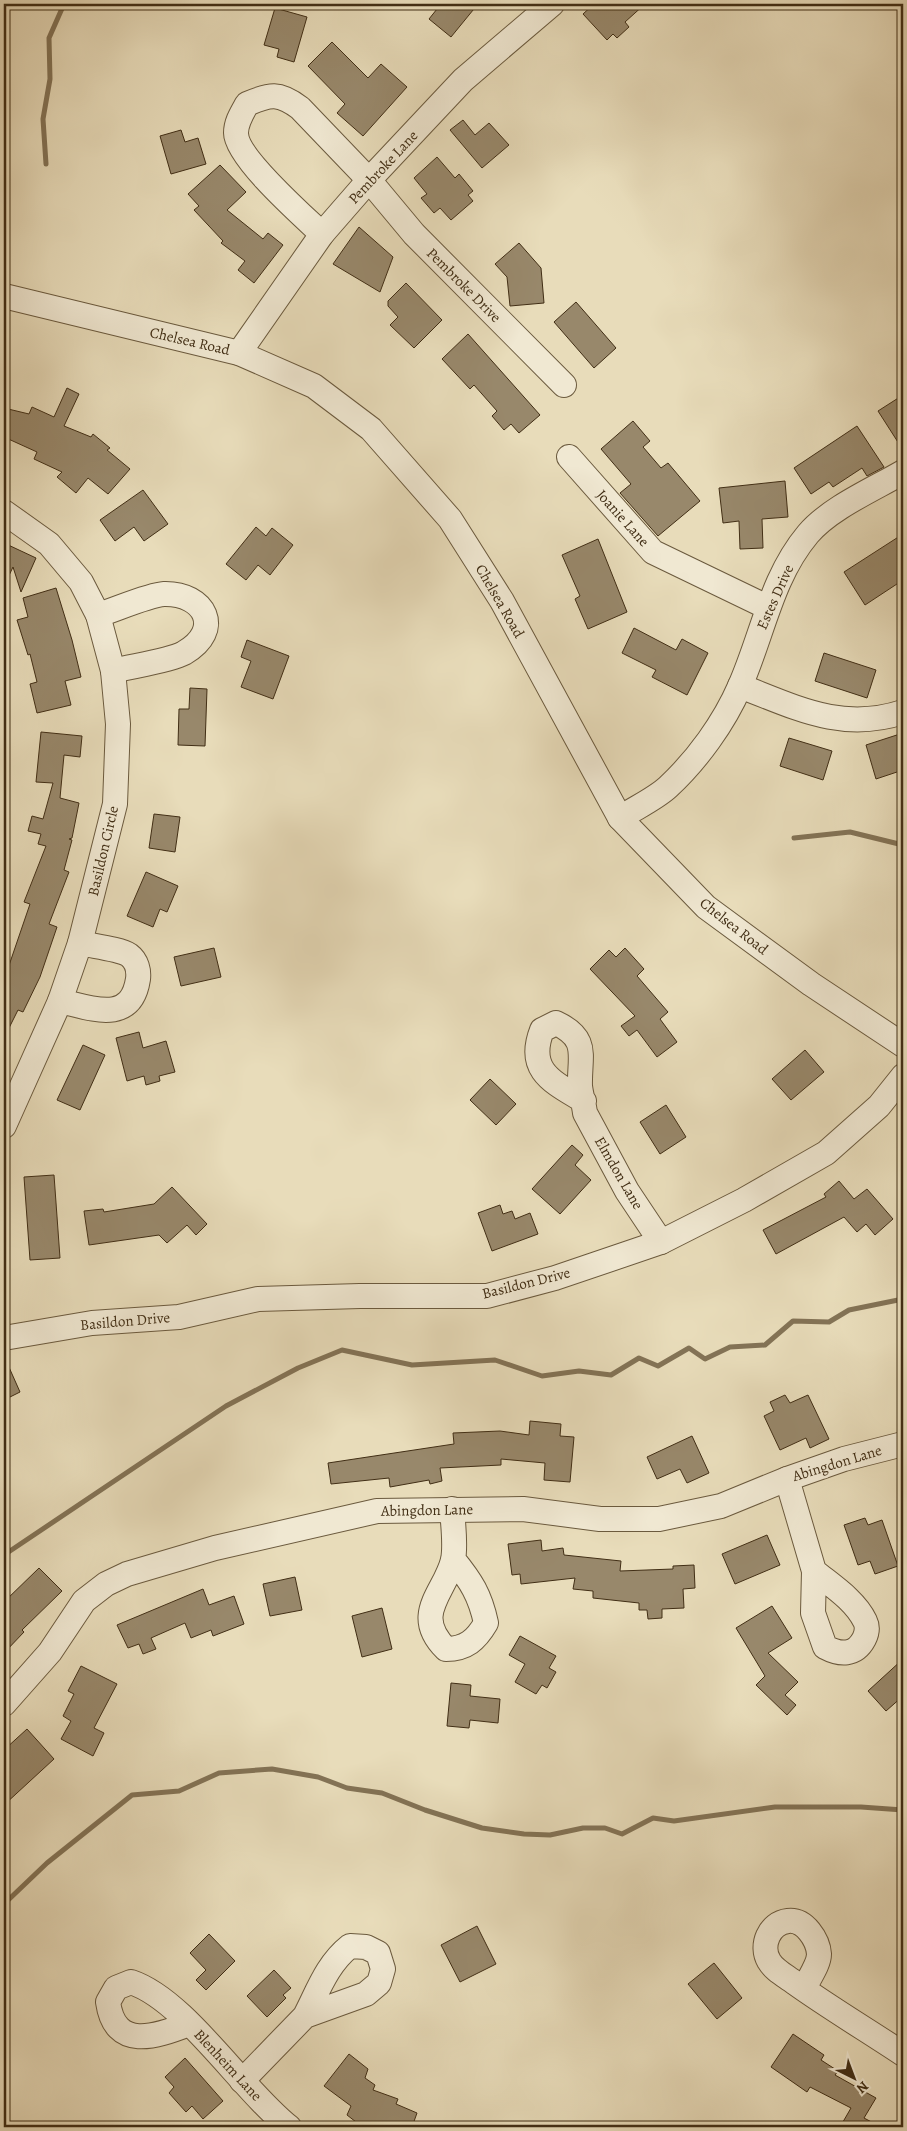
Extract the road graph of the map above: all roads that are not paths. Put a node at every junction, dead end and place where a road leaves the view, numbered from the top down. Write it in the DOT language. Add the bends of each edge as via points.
graph roads {
  1 [pos="552,4"];
  2 [pos="368,180"];
  3 [pos="322,234"];
  4 [pos="4,296"];
  5 [pos="239,353"];
  6 [pos="564,385"];
  7 [pos="569,457"];
  8 [pos="903,472"];
  9 [pos="4,512"];
  10 [pos="767,607"];
  11 [pos="98,615"];
  12 [pos="113,671"];
  13 [pos="740,686"];
  14 [pos="903,712"];
  15 [pos="620,818"];
  16 [pos="80,943"];
  17 [pos="60,1001"];
  18 [pos="903,1045"];
  19 [pos="903,1076"];
  20 [pos="584,1101"];
  21 [pos="4,1126"];
  22 [pos="661,1242"];
  23 [pos="5,1334"];
  24 [pos="903,1444"];
  25 [pos="787,1479"];
  26 [pos="452,1509"];
  27 [pos="453,1559"];
  28 [pos="814,1571"];
  29 [pos="4,1704"];
  30 [pos="804,1989"];
  31 [pos="305,2016"];
  32 [pos="189,2024"];
  33 [pos="903,2054"];
  34 [pos="242,2082"];
  35 [pos="289,2127"];
  1 -- 2 [label="street, Pembroke Lane" via="463,80"];
  2 -- 3 [label="street, Pembroke Lane"];
  2 -- 3 [label="street, Pembroke Drive" via="289,100 273,95 247,104 238,119 236,134 250,162"];
  2 -- 6 [label="street, Pembroke Drive" via="414,234"];
  3 -- 5 [label="street, Pembroke Lane"];
  4 -- 5 [label="street, Chelsea Road"];
  5 -- 15 [label="street, Chelsea Road" via="314,386 371,429 450,520 502,601"];
  7 -- 10 [label="street, Joanie Lane" via="654,552"];
  8 -- 10 [label="street, Estes Drive" via="824,519 809,533 780,577"];
  9 -- 11 [label="street, Basildon Circle" via="49,544 81,582"];
  10 -- 13 [label="street, Estes Drive"];
  11 -- 12 [label="street, Basildon Circle"];
  11 -- 12 [label="street" via="162,594 191,600 206,615 208,625 203,635 183,653"];
  12 -- 16 [label="street, Basildon Circle" via="118,724 115,804"];
  13 -- 14 [label="street" via="817,716 849,720 883,718"];
  13 -- 15 [label="street, Estes Drive" via="709,740 667,788"];
  15 -- 18 [label="street, Chelsea Road" via="706,907 811,984"];
  16 -- 17 [label="street, Basildon Circle"];
  16 -- 17 [label="street" via="128,955 136,963 137,988 129,1002 119,1009 106,1011"];
  17 -- 21 [label="street, Basildon Circle"];
  19 -- 22 [label="street, Basildon Drive" via="879,1106 826,1153"];
  20 -- 22 [label="street, Elmdon Lane" via="585,1113 627,1191"];
  22 -- 23 [label="street, Basildon Drive" via="555,1278 487,1296 258,1299 179,1317"];
  24 -- 25 [label="street, Abingdon Lane" via="844,1459"];
  25 -- 26 [label="street, Abingdon Lane" via="720,1506 659,1519 600,1519 523,1509"];
  25 -- 28 [label="street"];
  26 -- 27 [label="street"];
  26 -- 29 [label="street, Abingdon Lane" via="377,1511 224,1546 126,1574 84,1601 50,1652"];
  30 -- 33 [label="street"];
  31 -- 34 [label="street"];
  32 -- 34 [label="street, Blenheim Lane"];
  34 -- 35 [label="street, Blenheim Lane"];
}
